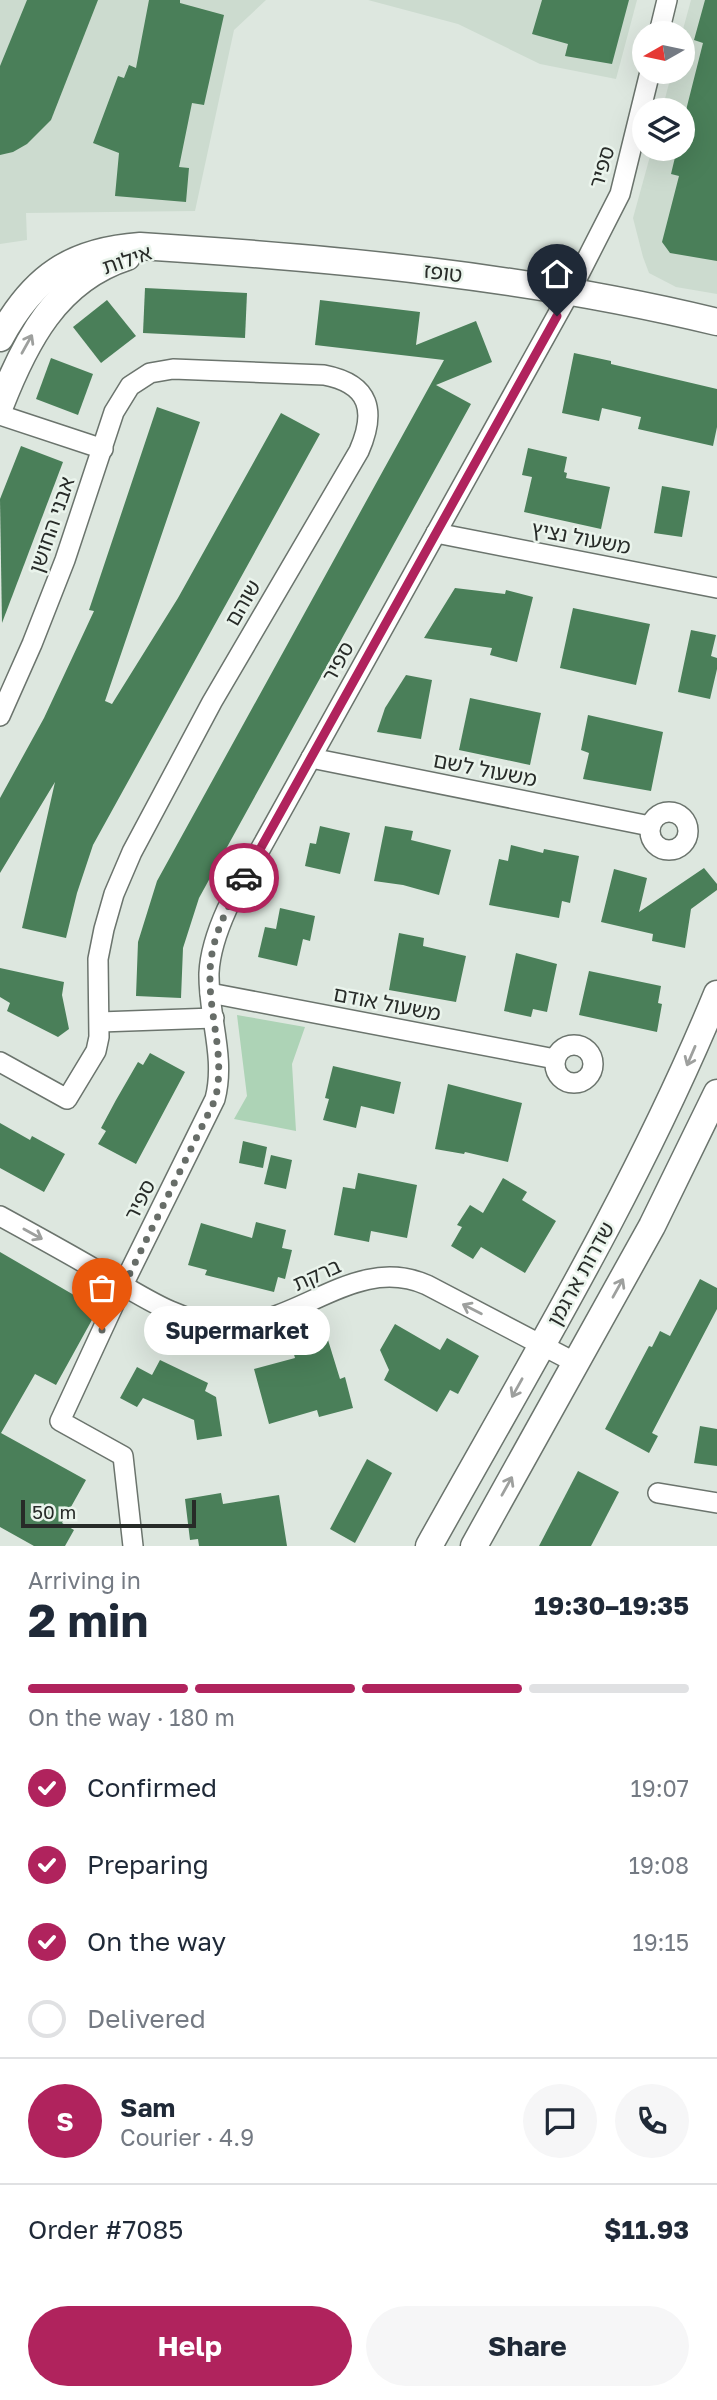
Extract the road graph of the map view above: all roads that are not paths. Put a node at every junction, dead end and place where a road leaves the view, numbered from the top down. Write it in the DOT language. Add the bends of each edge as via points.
graph roads {
  1 [pos="667,0"];
  2 [pos="662,21"];
  3 [pos="647,84"];
  4 [pos="166,247"];
  5 [pos="570,292"];
  6 [pos="717,323"];
  7 [pos="0,338"];
  8 [pos="0,406"];
  9 [pos="0,415"];
  10 [pos="103,449"];
  11 [pos="436,533"];
  12 [pos="717,588"];
  13 [pos="0,716"];
  14 [pos="311,758"];
  15 [pos="650,826"];
  16 [pos="211,993"];
  17 [pos="717,993"];
  18 [pos="214,1018"];
  19 [pos="100,1022"];
  20 [pos="555,1059"];
  21 [pos="0,1062"];
  22 [pos="717,1093"];
  23 [pos="0,1216"];
  24 [pos="123,1285"];
  25 [pos="541,1345"];
  26 [pos="576,1363"];
  27 [pos="658,1493"];
  28 [pos="717,1503"];
  29 [pos="133,1546"];
  30 [pos="429,1546"];
  31 [pos="474,1546"];
  1 -- 2 [label="street"];
  3 -- 5 [label="street, ספיר" via="620,194"];
  4 -- 5 [label="street, טופז" via="438,272"];
  4 -- 7 [label="street, אילות" via="114,248 64,265 20,305"];
  8 -- 4 [label="street, אילות, one-way" via="25,346 58,300 97,269"];
  5 -- 6 [label="street, טופז"];
  5 -- 11 [label="street, ספיר"];
  9 -- 10 [label="street"];
  10 -- 13 [label="street, אבני החושן" via="49,602"];
  10 -- 19 [label="street, שוהם" via="122,397 140,378 161,370 324,375 356,388 368,408 359,452 212,702 123,873 99,955"];
  11 -- 12 [label="street, משעול נציץ"];
  11 -- 14 [label="street, ספיר"];
  14 -- 15 [label="street, משעול לשם"];
  14 -- 16 [label="street, ספיר" via="221,923 211,960"];
  16 -- 18 [label="street, ספיר"];
  16 -- 20 [label="street, משעול אודם"];
  17 -- 25 [label="street, שדרות ארגמן, one-way" via="636,1173"];
  18 -- 19 [label="street"];
  18 -- 24 [label="street, ספיר" via="219,1075 213,1107"];
  19 -- 21 [label="street" via="96,1051 67,1099"];
  26 -- 22 [label="street, שדרות ארגמן, one-way" via="652,1226"];
  23 -- 24 [label="street, ברקת, one-way"];
  25 -- 24 [label="street, ברקת, one-way" via="404,1277 358,1281 277,1317 233,1325 191,1319"];
  24 -- 29 [label="street, ספיר" via="60,1421 123,1456"];
  25 -- 26 [label="street, ברקת"];
  25 -- 30 [label="street, שדרות ארגמן, one-way"];
  31 -- 26 [label="street, שדרות ארגמן, one-way"];
  27 -- 28 [label="street"];
}
